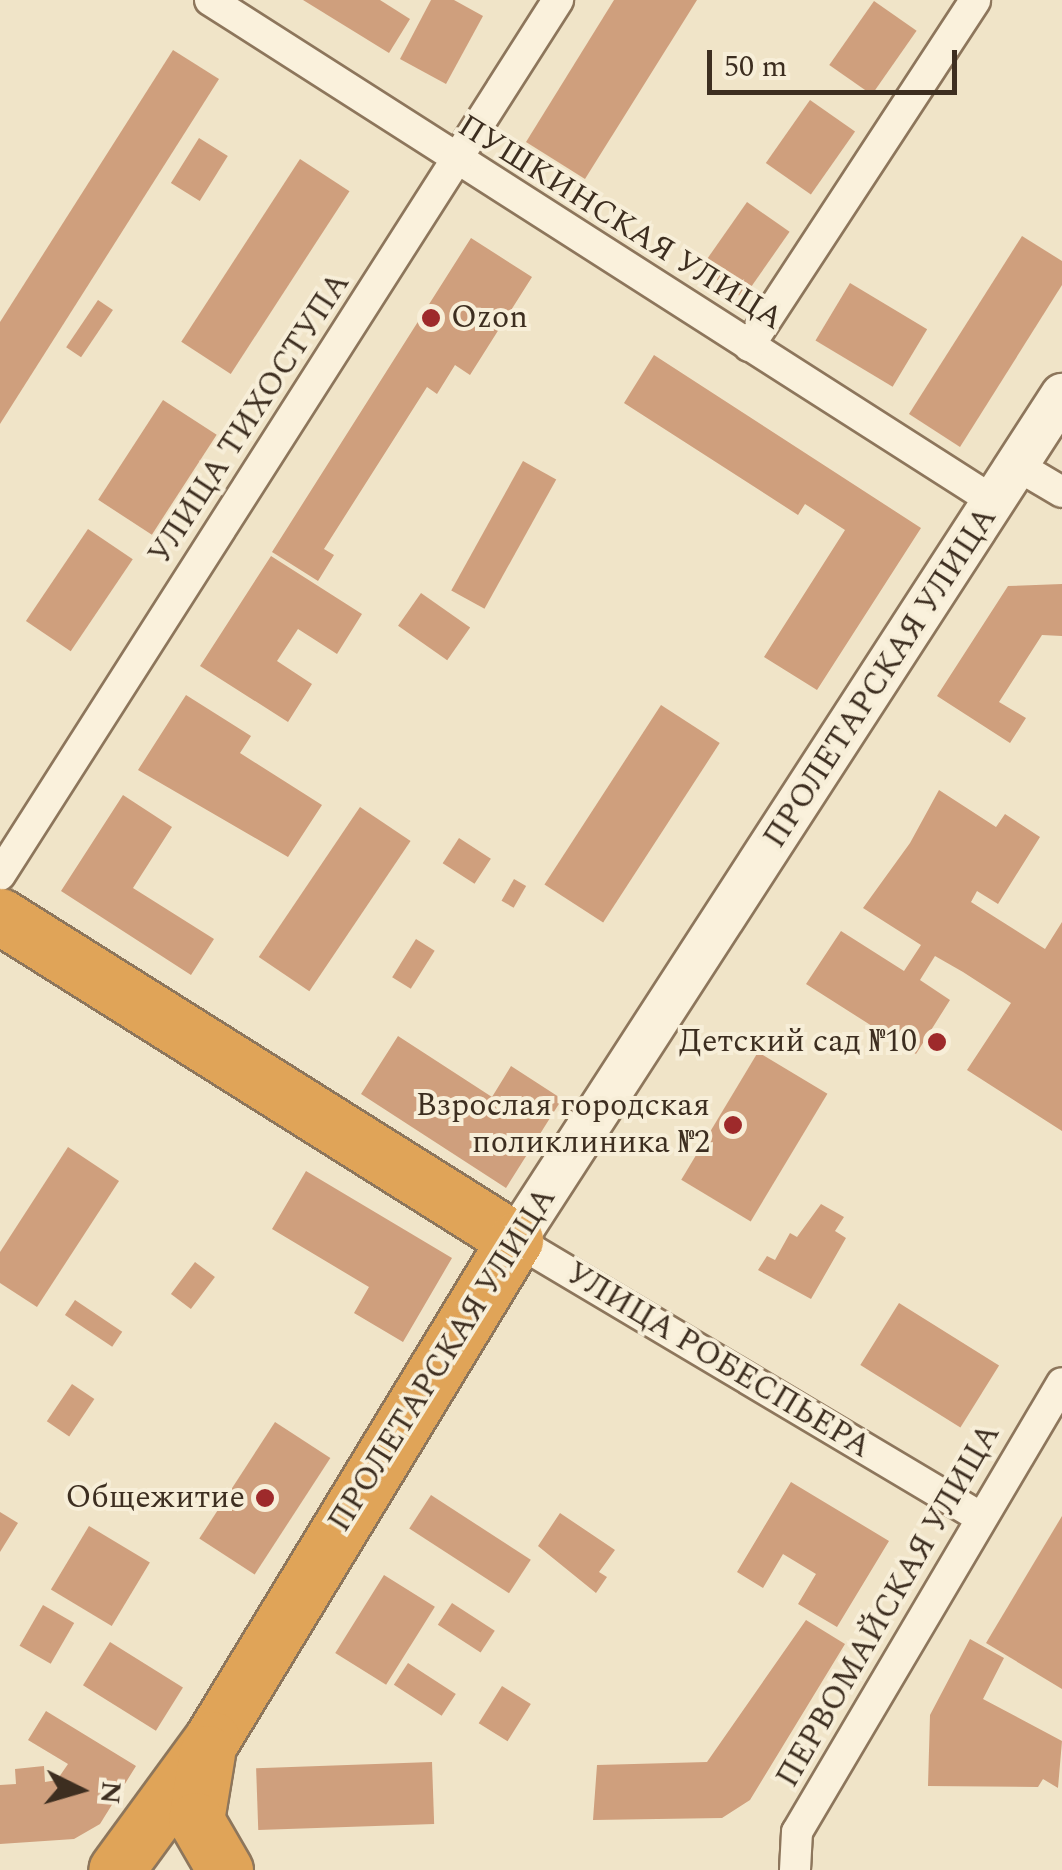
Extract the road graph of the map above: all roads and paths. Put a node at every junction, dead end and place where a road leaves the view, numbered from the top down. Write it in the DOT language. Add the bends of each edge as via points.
graph roads {
  1 [pos="210,0"];
  2 [pos="558,0"];
  3 [pos="975,0"];
  4 [pos="457,161"];
  5 [pos="749,346"];
  6 [pos="1062,395"];
  7 [pos="1018,466"];
  8 [pos="1062,492"];
  9 [pos="995,502"];
  10 [pos="0,875"];
  11 [pos="0,916"];
  12 [pos="515,1240"];
  13 [pos="1062,1383"];
  14 [pos="980,1517"];
  15 [pos="212,1738"];
  16 [pos="116,1870"];
  17 [pos="225,1870"];
  18 [pos="795,1870"];
  1 -- 4 [label="street, ПУШКИНСКАЯ УЛИЦА"];
  2 -- 4 [label="street, УЛИЦА ТИХОСТУПА"];
  3 -- 5 [label="street"];
  4 -- 5 [label="street, ПУШКИНСКАЯ УЛИЦА"];
  4 -- 10 [label="street, УЛИЦА ТИХОСТУПА"];
  5 -- 9 [label="street, ПУШКИНСКАЯ УЛИЦА"];
  6 -- 7 [label="street, ПРОЛЕТАРСКАЯ УЛИЦА"];
  7 -- 8 [label="street"];
  7 -- 9 [label="street, ПРОЛЕТАРСКАЯ УЛИЦА"];
  9 -- 12 [label="street, ПРОЛЕТАРСКАЯ УЛИЦА"];
  11 -- 12 [label="highway, УЛИЦА РОБЕСПЬЕРА"];
  12 -- 14 [label="street, УЛИЦА РОБЕСПЬЕРА"];
  12 -- 15 [label="highway, ПРОЛЕТАРСКАЯ УЛИЦА"];
  13 -- 14 [label="street, ПЕРВОМАЙСКАЯ УЛИЦА"];
  14 -- 18 [label="street, ПЕРВОМАЙСКАЯ УЛИЦА" via="797,1832"];
  15 -- 16 [label="highway, ПРОЛЕТАРСКАЯ УЛИЦА"];
  15 -- 17 [label="highway" via="196,1820"];
}
